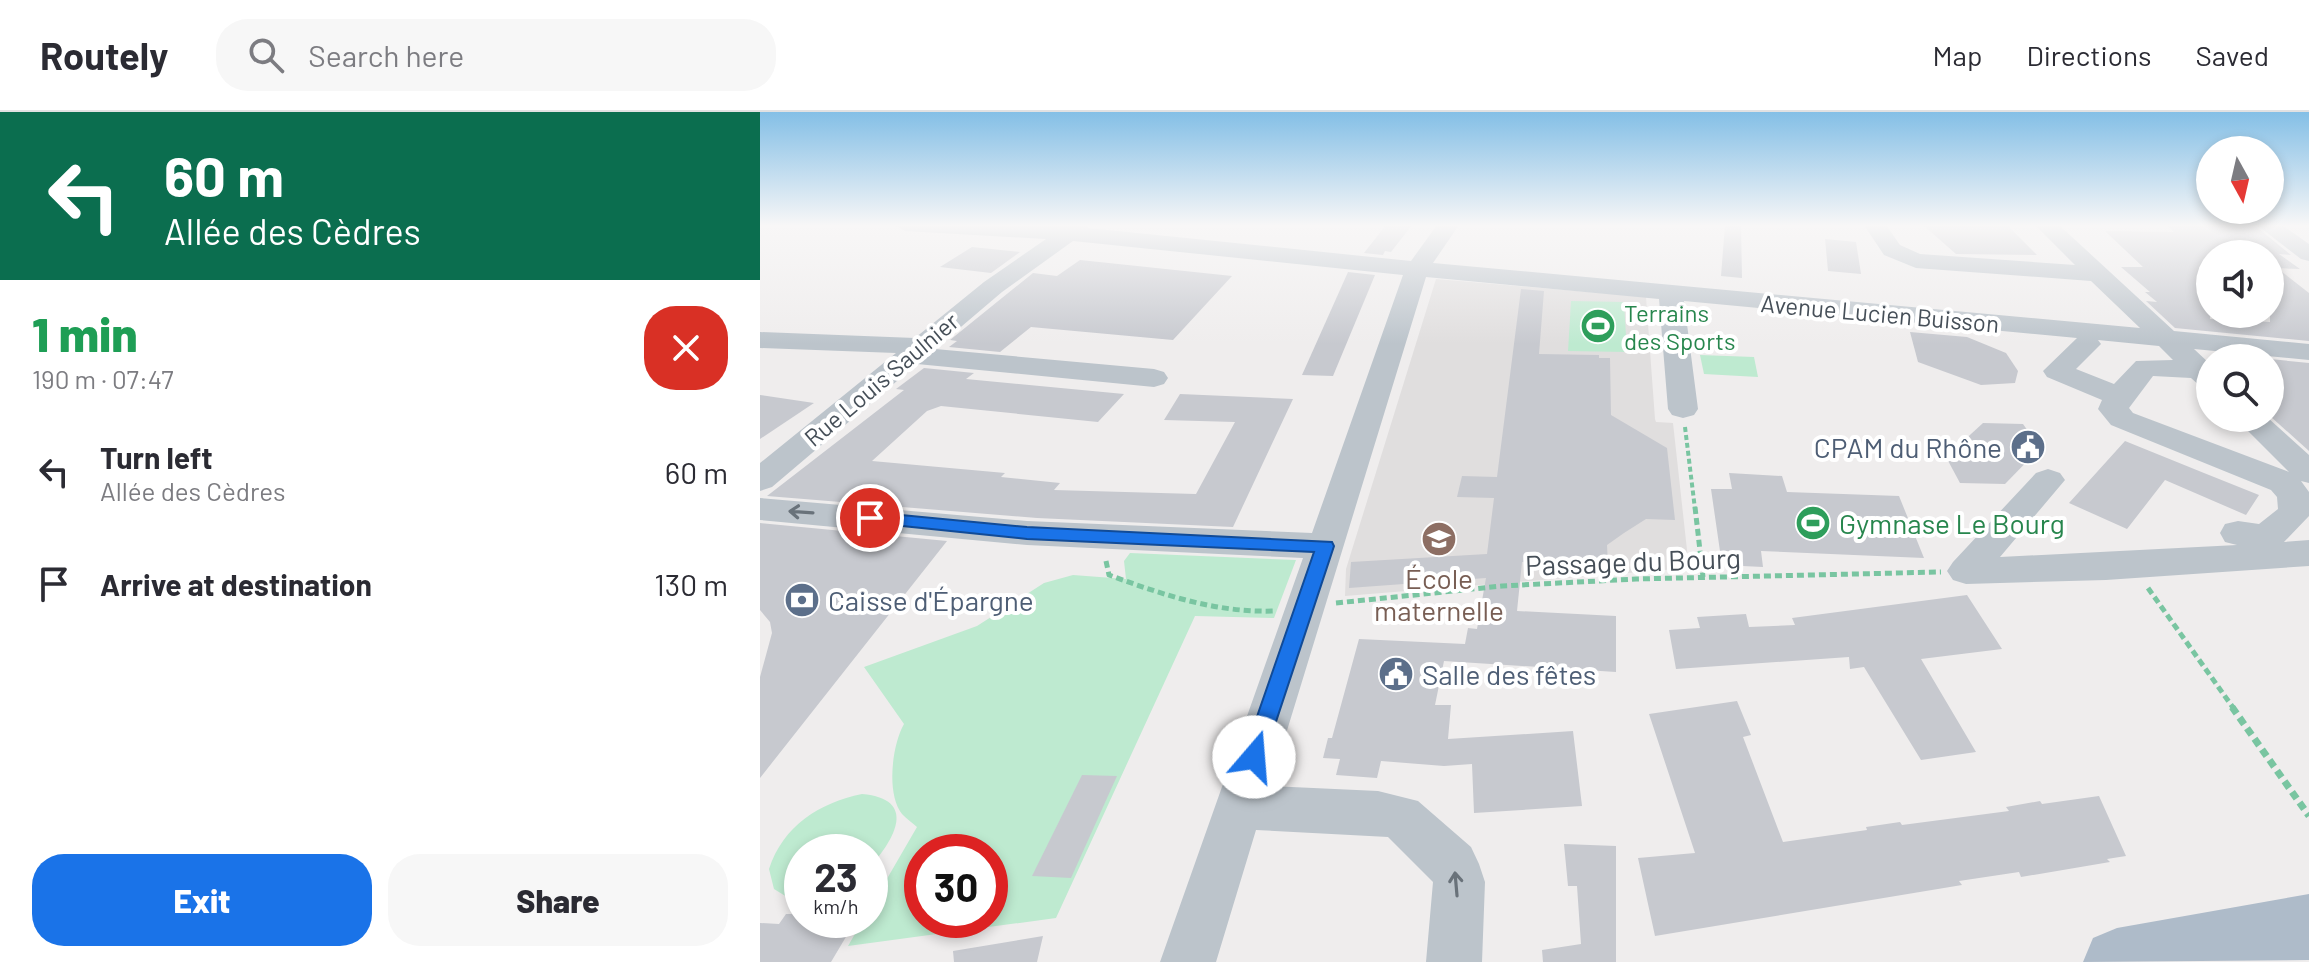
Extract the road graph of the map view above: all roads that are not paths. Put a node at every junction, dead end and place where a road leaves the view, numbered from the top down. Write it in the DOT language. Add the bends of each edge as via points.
graph roads {
  1 [pos="1025,265"];
  2 [pos="1380,265"];
  3 [pos="1420,265"];
  4 [pos="1951,265"];
  5 [pos="2089,265"];
  6 [pos="1417,269"];
  7 [pos="2107,281"];
  8 [pos="1671,293"];
  9 [pos="1877,313"];
  10 [pos="2167,339"];
  11 [pos="760,340"];
  12 [pos="916,350"];
  13 [pos="2309,352"];
  14 [pos="2196,366"];
  15 [pos="2196,374"];
  16 [pos="1154,378"];
  17 [pos="2119,396"];
  18 [pos="1688,418"];
  19 [pos="2261,432"];
  20 [pos="760,480"];
  21 [pos="2048,480"];
  22 [pos="2301,484"];
  23 [pos="760,509"];
  24 [pos="2238,533"];
  25 [pos="1325,546"];
  26 [pos="2309,553"];
  27 [pos="1238,807"];
  28 [pos="2309,927"];
  29 [pos="1188,962"];
  30 [pos="1454,962"];
  31 [pos="2117,962"];
  1 -- 12 [label="street, Rue Louis Saulnier"];
  2 -- 6 [label="street, Avenue Lucien Buisson"];
  3 -- 6 [label="street"];
  4 -- 7 [label="street"];
  5 -- 7 [label="street"];
  6 -- 8 [label="street, Avenue Lucien Buisson"];
  6 -- 25 [label="street"];
  7 -- 10 [label="street"];
  8 -- 9 [label="street, Avenue Lucien Buisson"];
  8 -- 18 [label="street"];
  9 -- 10 [label="street, Avenue Lucien Buisson"];
  9 -- 17 [label="street" via="1880,323 1890,325 2087,344 2057,371"];
  10 -- 13 [label="street, Avenue Lucien Buisson"];
  10 -- 14 [label="street"];
  11 -- 12 [label="street"];
  12 -- 16 [label="street"];
  12 -- 20 [label="street, Rue Louis Saulnier"];
  15 -- 17 [label="street" via="2146,367"];
  17 -- 22 [label="street" via="2113,409 2122,419"];
  19 -- 22 [label="street"];
  21 -- 26 [label="street" via="1966,571"];
  22 -- 24 [label="street" via="2295,511 2274,534 2260,539"];
  25 -- 23 [label="street, one-way" via="1027,533"];
  25 -- 27 [label="street"];
  27 -- 29 [label="street"];
  30 -- 27 [label="street, one-way" via="1459,882 1453,864 1401,817"];
  28 -- 31 [label="main road"];
}
